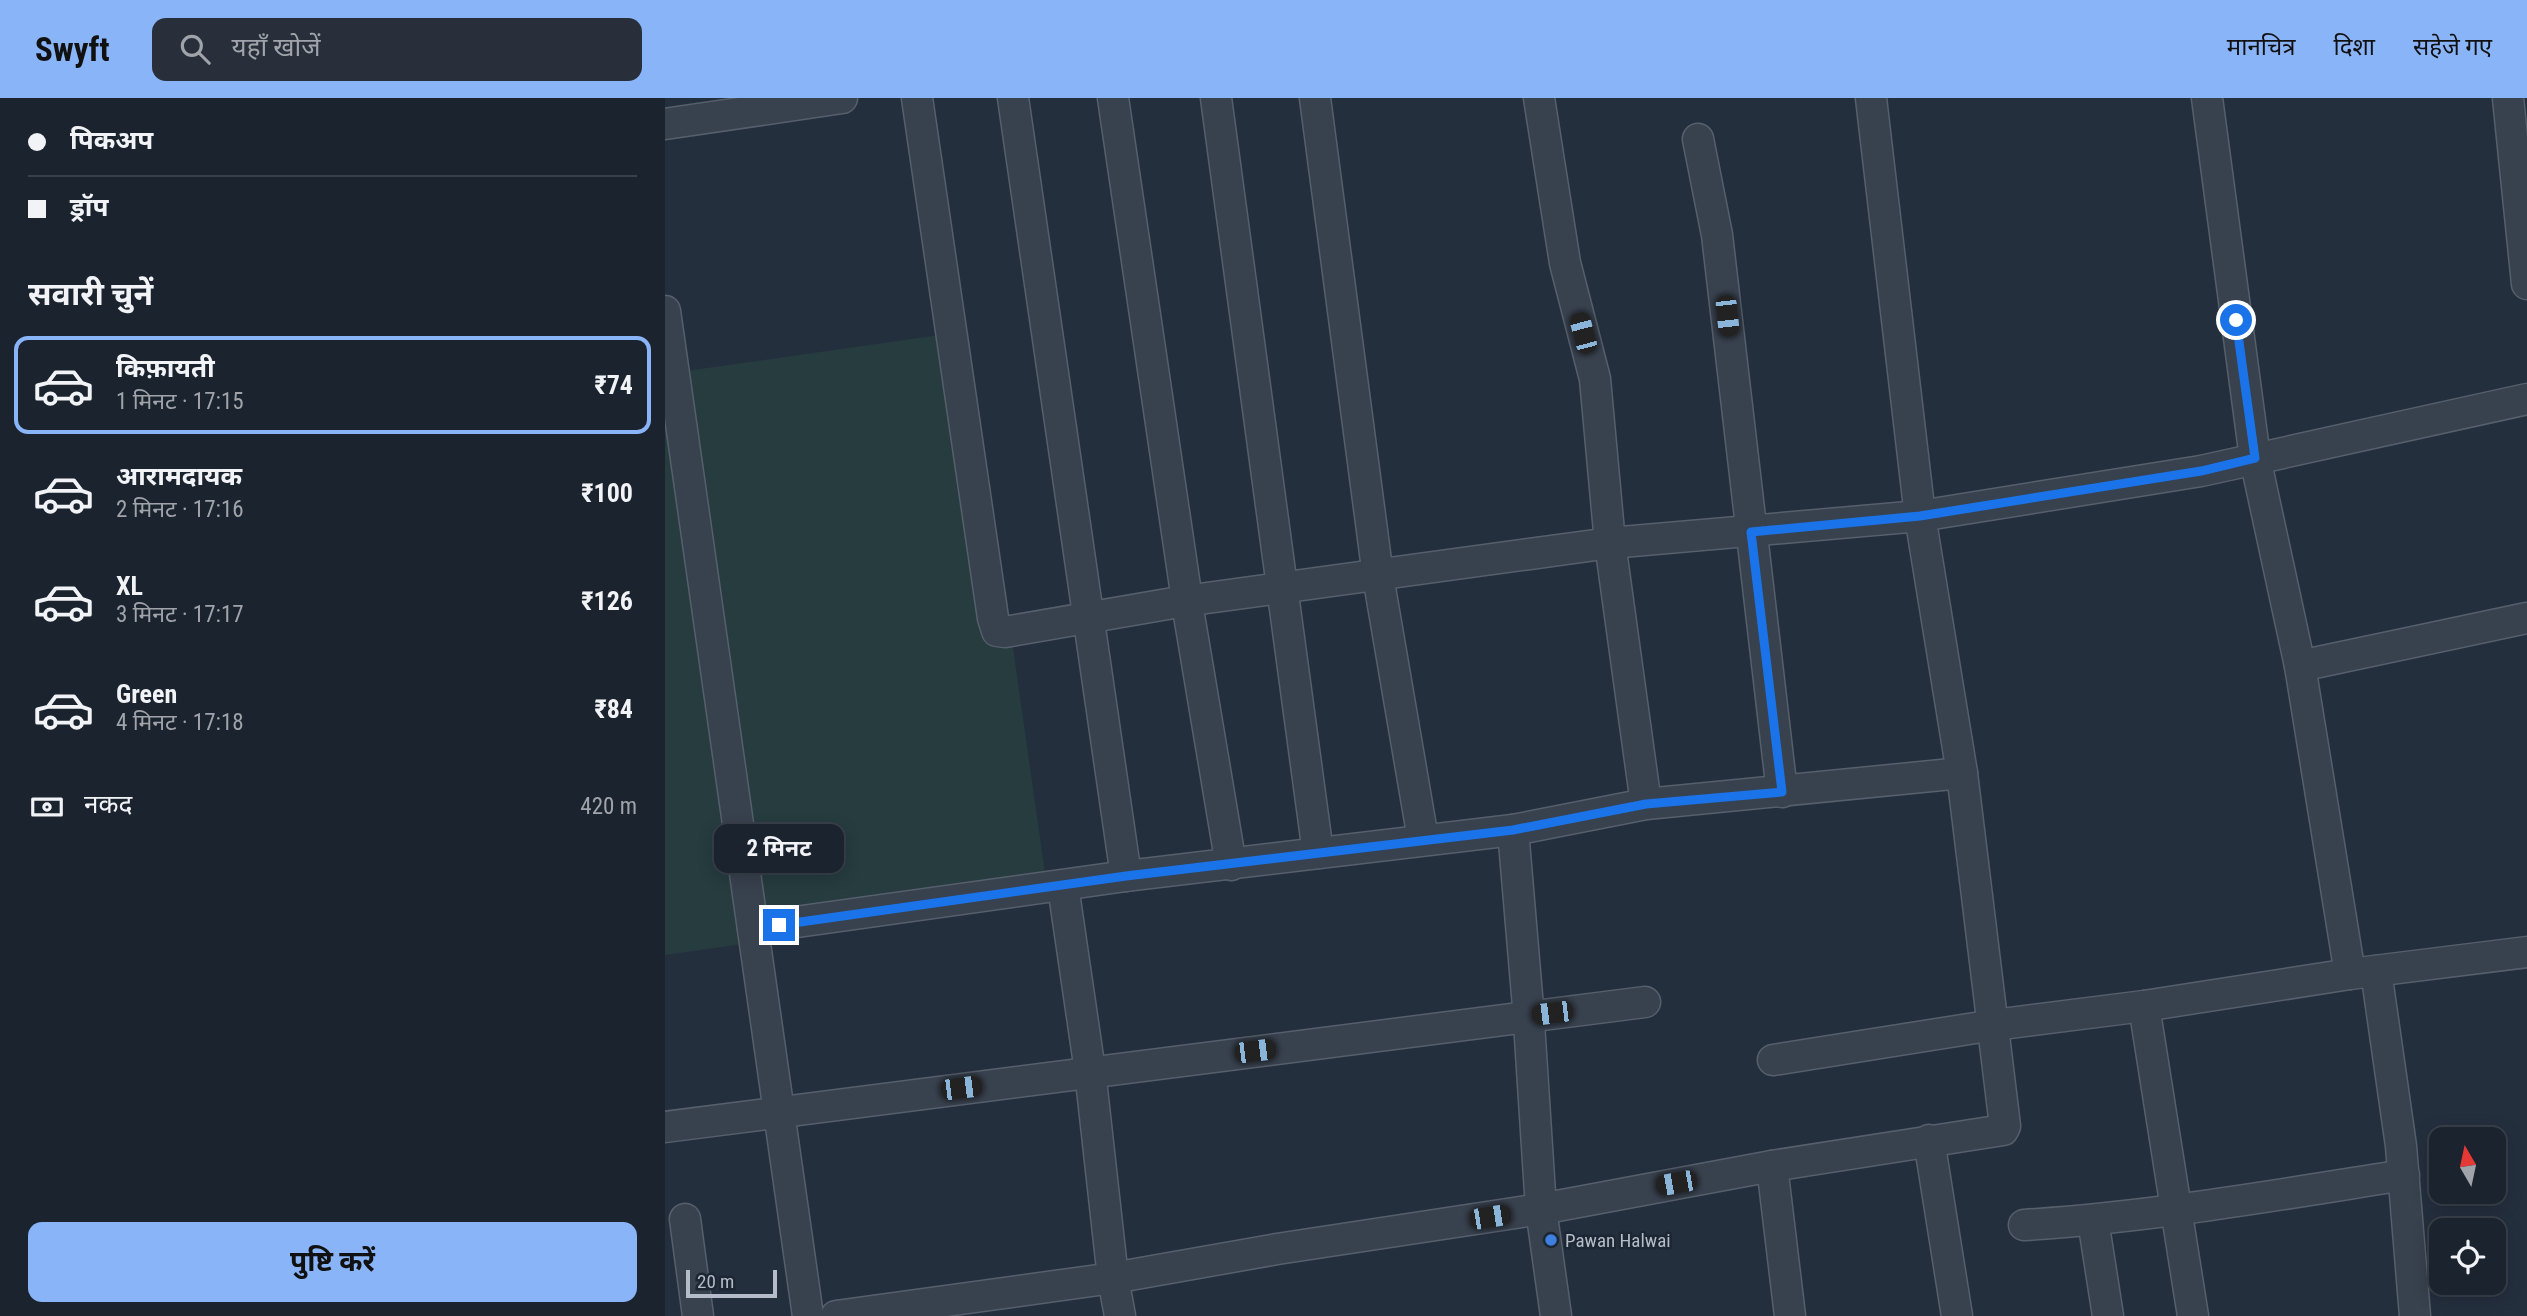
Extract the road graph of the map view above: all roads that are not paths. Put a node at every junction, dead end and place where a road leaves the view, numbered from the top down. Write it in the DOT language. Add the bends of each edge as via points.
graph roads {
  1 [pos="842,98"];
  2 [pos="917,98"];
  3 [pos="1013,98"];
  4 [pos="1113,98"];
  5 [pos="1216,98"];
  6 [pos="1315,98"];
  7 [pos="1539,98"];
  8 [pos="1871,98"];
  9 [pos="2207,98"];
  10 [pos="2508,98"];
  11 [pos="665,124"];
  12 [pos="1698,139"];
  13 [pos="2527,284"];
  14 [pos="665,311"];
  15 [pos="2527,399"];
  16 [pos="2255,458"];
  17 [pos="1920,516"];
  18 [pos="1751,532"];
  19 [pos="1610,543"];
  20 [pos="1378,576"];
  21 [pos="1282,589"];
  22 [pos="1185,601"];
  23 [pos="1089,618"];
  24 [pos="2527,618"];
  25 [pos="2300,666"];
  26 [pos="1962,773"];
  27 [pos="1782,792"];
  28 [pos="1646,804"];
  29 [pos="1513,830"];
  30 [pos="1423,839"];
  31 [pos="1318,853"];
  32 [pos="1231,865"];
  33 [pos="1126,876"];
  34 [pos="1063,886"];
  35 [pos="753,928"];
  36 [pos="2527,952"];
  37 [pos="2363,972"];
  38 [pos="1645,1002"];
  39 [pos="2144,1006"];
  40 [pos="1529,1016"];
  41 [pos="1994,1025"];
  42 [pos="1773,1059"];
  43 [pos="1090,1072"];
  44 [pos="779,1111"];
  45 [pos="665,1127"];
  46 [pos="1929,1140"];
  47 [pos="1772,1166"];
  48 [pos="2404,1175"];
  49 [pos="1541,1209"];
  50 [pos="2176,1211"];
  51 [pos="685,1219"];
  52 [pos="2092,1220"];
  53 [pos="2024,1225"];
  54 [pos="1113,1278"];
  55 [pos="698,1316"];
  56 [pos="808,1316"];
  57 [pos="837,1316"];
  58 [pos="1120,1316"];
  59 [pos="1556,1316"];
  60 [pos="1790,1316"];
  61 [pos="1958,1316"];
  62 [pos="2108,1316"];
  63 [pos="2193,1316"];
  64 [pos="2415,1316"];
  1 -- 11 [label="street"];
  2 -- 23 [label="street" via="997,631"];
  3 -- 23 [label="street"];
  4 -- 22 [label="street"];
  5 -- 21 [label="street"];
  6 -- 20 [label="street"];
  7 -- 19 [label="street" via="1565,263 1595,379"];
  8 -- 17 [label="street"];
  9 -- 16 [label="street"];
  10 -- 13 [label="street"];
  12 -- 18 [label="street" via="1717,235"];
  14 -- 35 [label="street"];
  15 -- 16 [label="street"];
  16 -- 17 [label="street" via="2201,471"];
  16 -- 25 [label="street"];
  17 -- 18 [label="street"];
  17 -- 26 [label="street"];
  18 -- 19 [label="street"];
  18 -- 27 [label="street"];
  19 -- 20 [label="street"];
  19 -- 28 [label="street"];
  20 -- 21 [label="street"];
  20 -- 30 [label="street"];
  21 -- 22 [label="street"];
  21 -- 31 [label="street"];
  22 -- 23 [label="street"];
  22 -- 32 [label="street"];
  23 -- 33 [label="street"];
  24 -- 25 [label="street"];
  25 -- 37 [label="street"];
  26 -- 27 [label="street"];
  26 -- 41 [label="street"];
  27 -- 28 [label="street"];
  28 -- 29 [label="street"];
  29 -- 30 [label="street"];
  29 -- 40 [label="street"];
  30 -- 31 [label="street"];
  31 -- 32 [label="street"];
  32 -- 33 [label="street"];
  33 -- 34 [label="street"];
  34 -- 35 [label="street"];
  34 -- 43 [label="street"];
  35 -- 44 [label="street"];
  36 -- 37 [label="street"];
  37 -- 39 [label="street"];
  37 -- 48 [label="street"];
  38 -- 40 [label="street"];
  39 -- 41 [label="street"];
  39 -- 50 [label="street"];
  40 -- 43 [label="street"];
  40 -- 49 [label="street"];
  41 -- 42 [label="street"];
  41 -- 46 [label="street" via="2003,1130"];
  43 -- 44 [label="street"];
  43 -- 54 [label="street"];
  44 -- 45 [label="street"];
  44 -- 56 [label="street"];
  46 -- 47 [label="street"];
  46 -- 61 [label="street"];
  47 -- 49 [label="street"];
  47 -- 60 [label="street"];
  48 -- 50 [label="street"];
  48 -- 64 [label="street"];
  49 -- 54 [label="street"];
  49 -- 59 [label="street"];
  50 -- 52 [label="street"];
  50 -- 63 [label="street"];
  51 -- 55 [label="street"];
  52 -- 53 [label="street"];
  52 -- 62 [label="street"];
  54 -- 57 [label="street"];
  54 -- 58 [label="street"];
}
